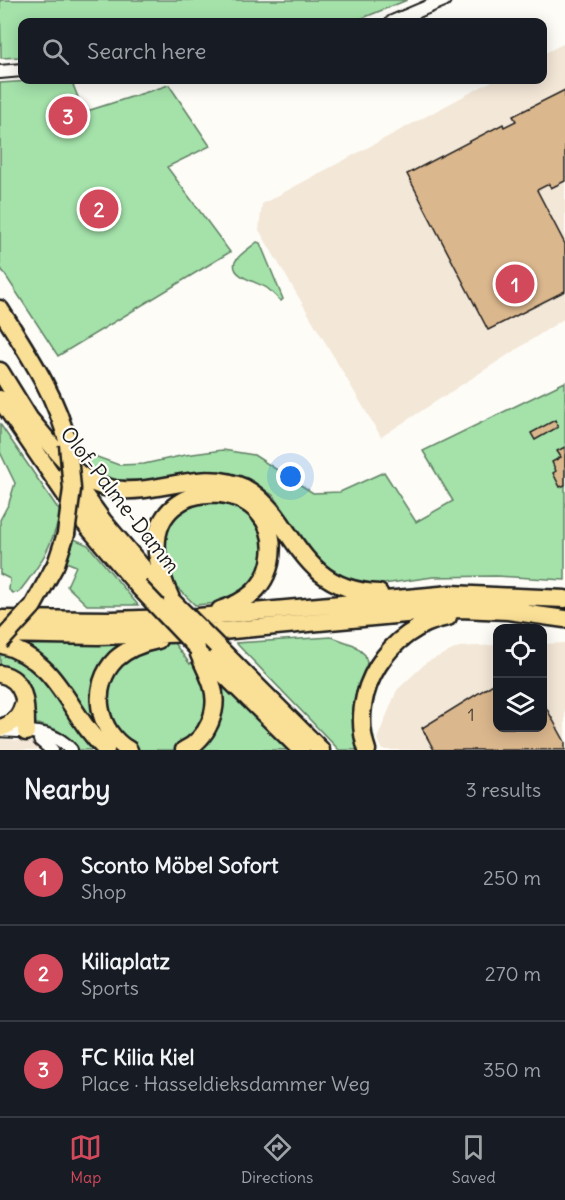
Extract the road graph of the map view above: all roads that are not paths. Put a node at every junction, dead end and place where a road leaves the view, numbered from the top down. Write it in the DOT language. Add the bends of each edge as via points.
graph roads {
  1 [pos="444,0"];
  2 [pos="401,18"];
  3 [pos="18,70"];
  4 [pos="0,72"];
  5 [pos="0,309"];
  6 [pos="0,371"];
  7 [pos="0,399"];
  8 [pos="28,417"];
  9 [pos="165,592"];
  10 [pos="425,595"];
  11 [pos="565,599"];
  12 [pos="484,609"];
  13 [pos="0,619"];
  14 [pos="565,619"];
  15 [pos="198,633"];
  16 [pos="0,634"];
  17 [pos="0,643"];
  18 [pos="0,674"];
  19 [pos="25,701"];
  20 [pos="0,729"];
  21 [pos="0,736"];
  22 [pos="31,737"];
  23 [pos="52,750"];
  24 [pos="60,750"];
  25 [pos="70,750"];
  26 [pos="106,750"];
  27 [pos="129,750"];
  28 [pos="184,750"];
  29 [pos="301,750"];
  30 [pos="321,750"];
  31 [pos="367,750"];
  1 -- 2 [label="street"];
  3 -- 4 [label="street"];
  5 -- 17 [label="highway, bridge" via="49,391 62,422 72,489 66,534 56,564 33,606"];
  6 -- 8 [label="highway, Olof-Palme-Damm"];
  7 -- 15 [label="highway, Olof-Palme-Damm, bridge" via="84,522 139,587"];
  8 -- 9 [label="highway, Olof-Palme-Damm" via="103,521"];
  8 -- 10 [label="highway" via="83,477 102,487 134,492 194,481 232,483 256,495 274,513 305,557 328,580 365,593"];
  9 -- 15 [label="highway" via="157,545 160,529 173,509 195,495 215,493 235,496 253,508 265,523 271,542 264,580 242,602"];
  9 -- 30 [label="highway, Olof-Palme-Damm, bridge"];
  10 -- 11 [label="highway"];
  10 -- 15 [label="highway" via="285,610"];
  12 -- 14 [label="highway"];
  12 -- 15 [label="highway"];
  12 -- 31 [label="highway" via="428,622 406,635 377,665 362,722"];
  13 -- 15 [label="highway" via="112,620"];
  15 -- 16 [label="highway"];
  15 -- 27 [label="highway" via="135,647 118,658 106,673 99,697 101,716 113,738"];
  15 -- 28 [label="highway" via="214,708 208,727"];
  15 -- 29 [label="highway, Olof-Palme-Damm"];
  17 -- 26 [label="highway" via="46,670"];
  18 -- 19 [label="highway" via="17,682"];
  19 -- 20 [label="highway" via="18,718"];
  19 -- 22 [label="highway"];
  20 -- 22 [label="street"];
  21 -- 22 [label="street"];
  22 -- 23 [label="street"];
  22 -- 24 [label="street"];
  22 -- 25 [label="street" via="44,734 57,738"];
}
